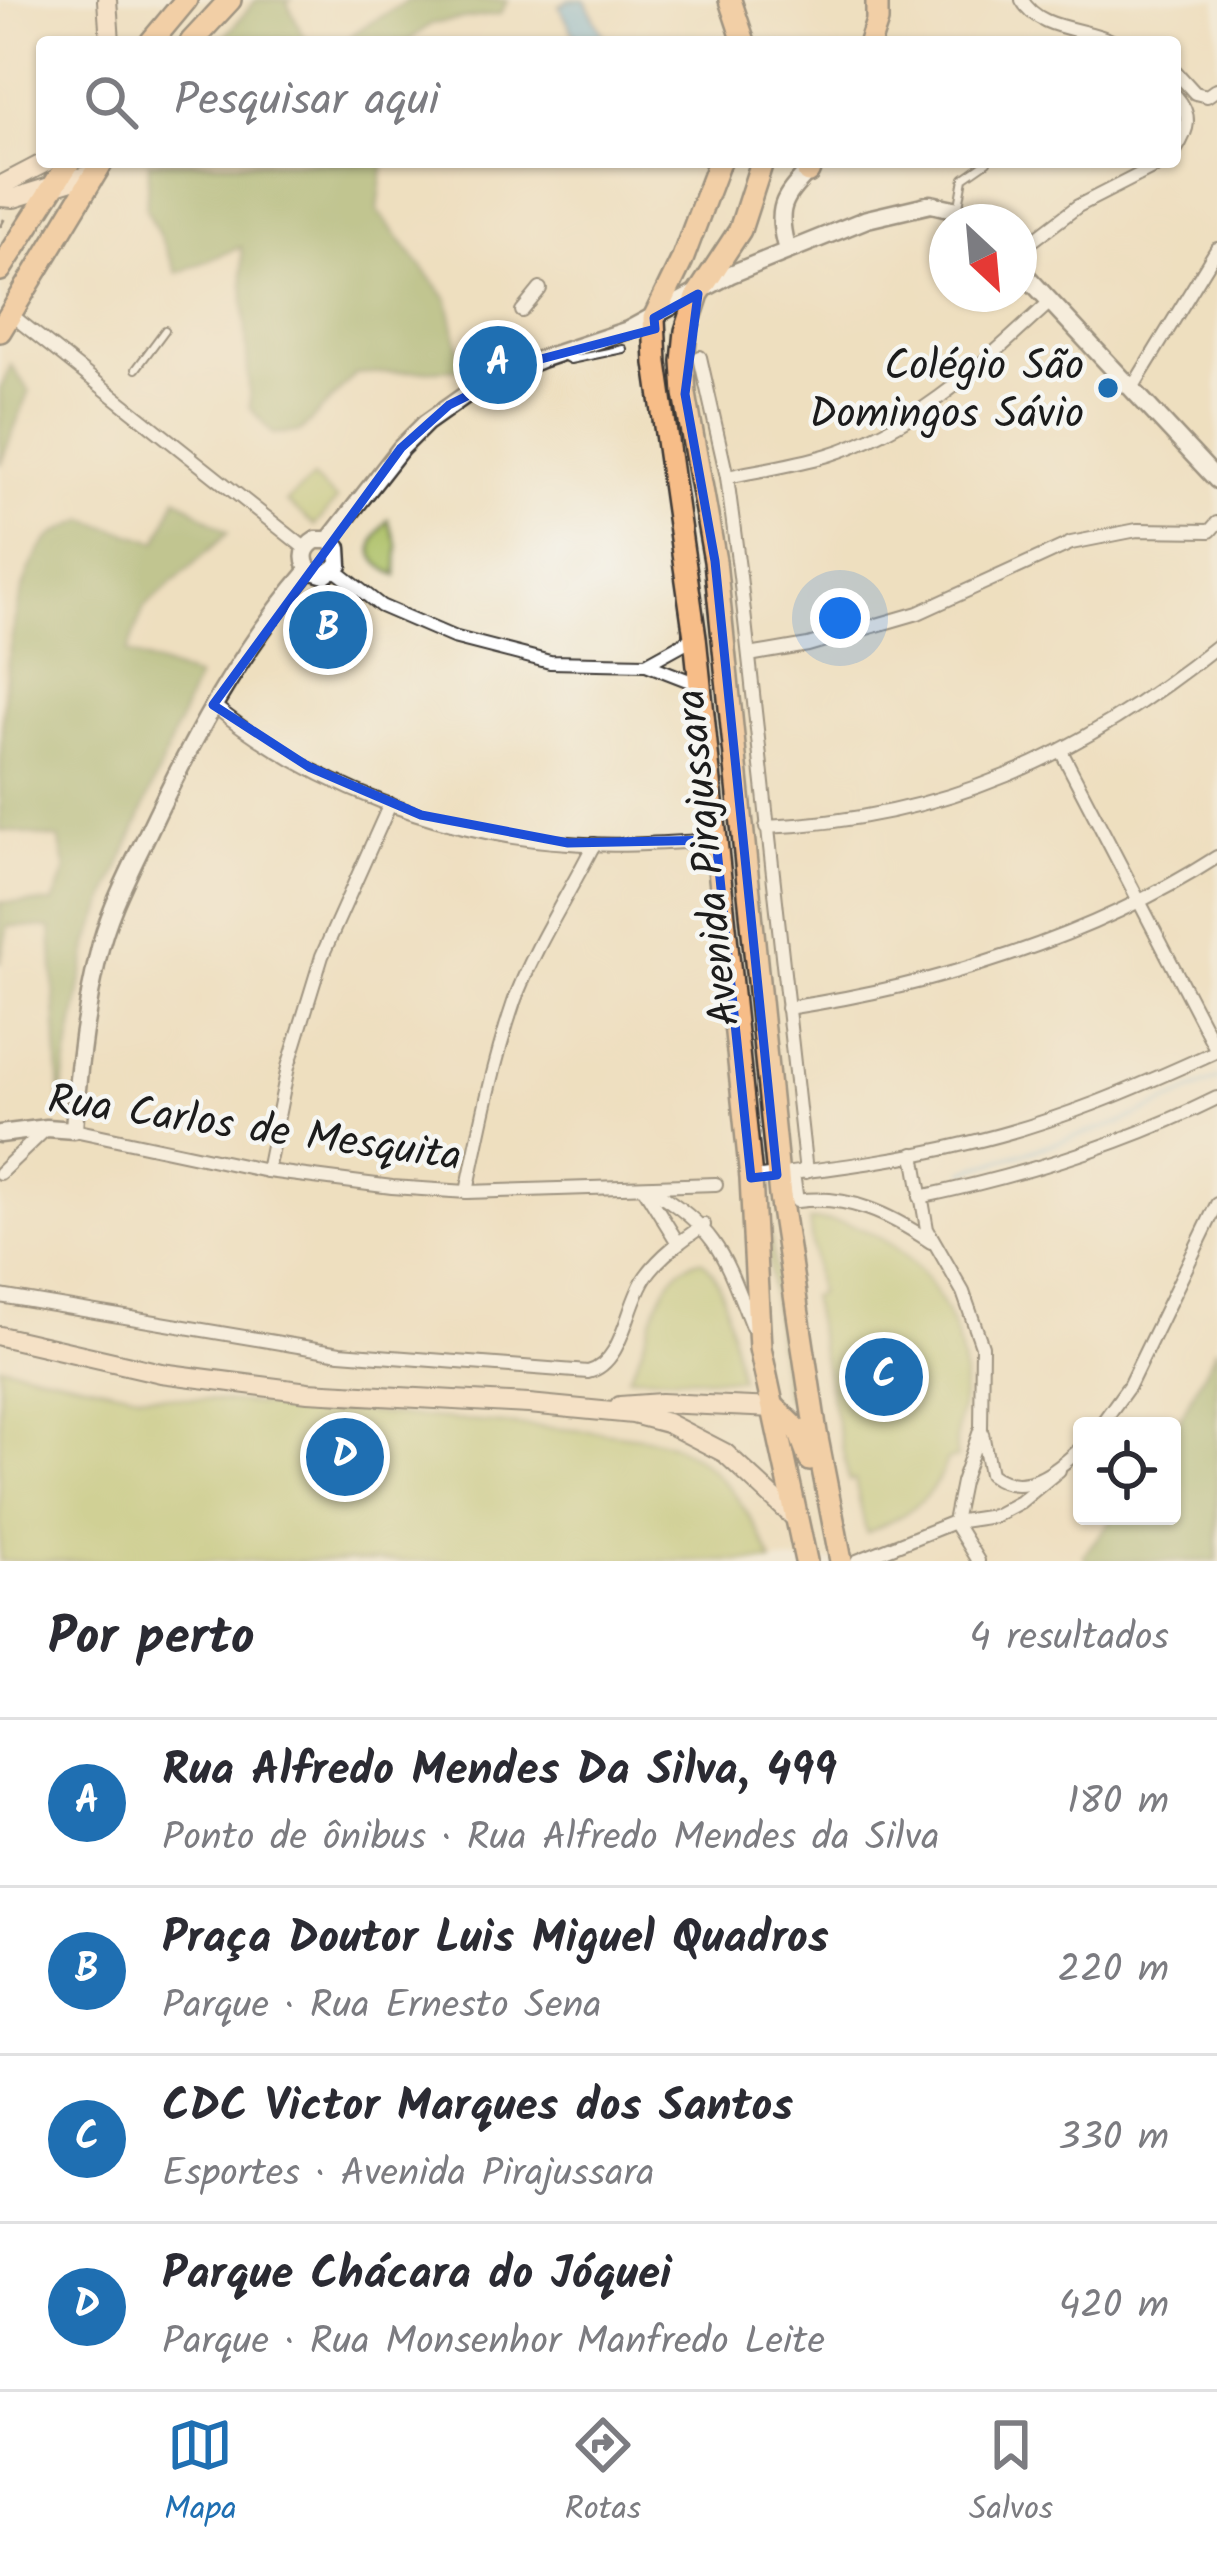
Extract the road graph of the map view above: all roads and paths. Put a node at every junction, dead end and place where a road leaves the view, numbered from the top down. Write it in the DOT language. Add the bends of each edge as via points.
graph roads {
  1 [pos="107,0"];
  2 [pos="186,0"];
  3 [pos="230,0"];
  4 [pos="730,0"];
  5 [pos="1022,0"];
  6 [pos="115,36"];
  7 [pos="155,36"];
  8 [pos="197,36"];
  9 [pos="742,36"];
  10 [pos="1094,36"];
  11 [pos="1181,77"];
  12 [pos="1217,89"];
  13 [pos="1181,102"];
  14 [pos="1181,137"];
  15 [pos="36,167"];
  16 [pos="65,168"];
  17 [pos="99,168"];
  18 [pos="717,168"];
  19 [pos="760,168"];
  20 [pos="809,168"];
  21 [pos="978,168"];
  22 [pos="1152,168"];
  23 [pos="55,184"];
  24 [pos="0,186"];
  25 [pos="0,197"];
  26 [pos="929,204"];
  27 [pos="959,204"];
  28 [pos="1037,236"];
  29 [pos="1217,249"];
  30 [pos="787,250"];
  31 [pos="0,270"];
  32 [pos="1037,288"];
  33 [pos="540,289"];
  34 [pos="698,294"];
  35 [pos="1050,302"];
  36 [pos="522,311"];
  37 [pos="3,317"];
  38 [pos="165,330"];
  39 [pos="655,330"];
  40 [pos="623,349"];
  41 [pos="562,351"];
  42 [pos="700,357"];
  43 [pos="136,369"];
  44 [pos="1131,390"];
  45 [pos="727,477"];
  46 [pos="1217,479"];
  47 [pos="1215,530"];
  48 [pos="329,541"];
  49 [pos="306,549"];
  50 [pos="309,570"];
  51 [pos="335,570"];
  52 [pos="695,637"];
  53 [pos="1217,646"];
  54 [pos="749,655"];
  55 [pos="646,664"];
  56 [pos="700,686"];
  57 [pos="213,705"];
  58 [pos="1061,751"];
  59 [pos="389,805"];
  60 [pos="766,827"];
  61 [pos="716,840"];
  62 [pos="595,844"];
  63 [pos="1217,857"];
  64 [pos="1138,901"];
  65 [pos="787,1008"];
  66 [pos="1217,1051"];
  67 [pos="1217,1098"];
  68 [pos="47,1128"];
  69 [pos="74,1130"];
  70 [pos="0,1134"];
  71 [pos="914,1154"];
  72 [pos="267,1171"];
  73 [pos="0,1173"];
  74 [pos="792,1173"];
  75 [pos="751,1178"];
  76 [pos="716,1184"];
  77 [pos="647,1188"];
  78 [pos="467,1192"];
  79 [pos="920,1198"];
  80 [pos="1217,1204"];
  81 [pos="704,1226"];
  82 [pos="931,1242"];
  83 [pos="678,1243"];
  84 [pos="0,1296"];
  85 [pos="0,1336"];
  86 [pos="760,1348"];
  87 [pos="585,1408"];
  88 [pos="775,1408"];
  89 [pos="1106,1417"];
  90 [pos="981,1428"];
  91 [pos="1073,1456"];
  92 [pos="1059,1470"];
  93 [pos="796,1520"];
  94 [pos="953,1522"];
  95 [pos="806,1561"];
  96 [pos="840,1561"];
  97 [pos="857,1561"];
  98 [pos="978,1561"];
  1 -- 6 [label="main road"];
  2 -- 7 [label="main road"];
  3 -- 8 [label="main road"];
  4 -- 9 [label="main road"];
  5 -- 10 [label="street" via="1043,21"];
  11 -- 12 [label="street" via="1196,93"];
  13 -- 14 [label="street" via="1189,119"];
  15 -- 24 [label="main road"];
  16 -- 23 [label="main road"];
  17 -- 23 [label="main road"];
  17 -- 37 [label="main road"];
  18 -- 39 [label="main road"];
  19 -- 34 [label="main road, Avenida Pirajussara" via="740,230"];
  20 -- 30 [label="street" via="781,210"];
  21 -- 27 [label="lane" via="964,178"];
  22 -- 28 [label="street"];
  23 -- 25 [label="main road"];
  23 -- 31 [label="main road"];
  26 -- 30 [label="street"];
  29 -- 44 [label="street"];
  30 -- 34 [label="street"];
  32 -- 35 [label="street"];
  33 -- 36 [label="street"];
  34 -- 39 [label="street"];
  34 -- 74 [label="main road, Avenida Pirajussara" via="686,331 685,394 715,561"];
  35 -- 44 [label="street"];
  35 -- 45 [label="street" via="946,394 880,434 823,457"];
  37 -- 49 [label="street"];
  38 -- 43 [label="lane"];
  39 -- 41 [label="street"];
  39 -- 52 [label="main road, Avenida Pirajussara"];
  40 -- 41 [label="lane" via="570,360"];
  41 -- 48 [label="street" via="481,384 426,423"];
  42 -- 45 [label="street, Avenida Pirajussara"];
  44 -- 46 [label="street"];
  45 -- 54 [label="street, Avenida Pirajussara"];
  47 -- 54 [label="street" via="1089,538 918,613"];
  48 -- 49 [label="street"];
  48 -- 51 [label="street" via="340,554"];
  49 -- 50 [label="street"];
  50 -- 51 [label="street"];
  50 -- 57 [label="street"];
  51 -- 55 [label="street" via="405,619 476,644 550,662"];
  52 -- 55 [label="street"];
  52 -- 56 [label="main road, Avenida Pirajussara"];
  53 -- 58 [label="street"];
  54 -- 60 [label="street, Avenida Pirajussara"];
  55 -- 56 [label="street"];
  56 -- 61 [label="main road, Avenida Pirajussara"];
  57 -- 59 [label="street" via="292,758"];
  57 -- 69 [label="street" via="104,936"];
  58 -- 60 [label="street" via="928,805"];
  58 -- 64 [label="street"];
  59 -- 62 [label="street" via="522,838"];
  59 -- 72 [label="street" via="322,956"];
  60 -- 65 [label="street, Avenida Pirajussara"];
  61 -- 62 [label="street"];
  61 -- 75 [label="main road, Avenida Pirajussara"];
  62 -- 78 [label="street" via="514,1001"];
  63 -- 64 [label="street"];
  64 -- 65 [label="street" via="896,990"];
  64 -- 66 [label="street"];
  65 -- 74 [label="street, Avenida Pirajussara"];
  66 -- 71 [label="street" via="1042,1122"];
  67 -- 79 [label="street" via="1079,1156"];
  68 -- 69 [label="street, Rua Carlos de Mesquita"];
  68 -- 70 [label="street, Rua Carlos de Mesquita"];
  68 -- 73 [label="street"];
  69 -- 72 [label="street, Rua Carlos de Mesquita"];
  71 -- 74 [label="street"];
  71 -- 79 [label="street"];
  72 -- 78 [label="street, Rua Carlos de Mesquita"];
  74 -- 75 [label="street"];
  74 -- 82 [label="street" via="796,1201 860,1205"];
  74 -- 96 [label="main road, Avenida Pirajussara" via="816,1432"];
  75 -- 86 [label="main road, Avenida Pirajussara"];
  76 -- 77 [label="street, Rua Carlos de Mesquita"];
  77 -- 78 [label="street, Rua Carlos de Mesquita"];
  77 -- 81 [label="street"];
  77 -- 83 [label="street"];
  79 -- 82 [label="street"];
  80 -- 89 [label="street"];
  81 -- 83 [label="street"];
  81 -- 86 [label="street"];
  82 -- 90 [label="street" via="976,1322"];
  83 -- 84 [label="street" via="643,1280 616,1349 589,1372 340,1353"];
  85 -- 87 [label="main road" via="161,1373 308,1392"];
  86 -- 88 [label="main road, Avenida Pirajussara"];
  87 -- 88 [label="main road"];
  87 -- 93 [label="main road" via="667,1423 700,1438"];
  88 -- 93 [label="main road, Avenida Pirajussara"];
  88 -- 96 [label="main road" via="803,1439"];
  90 -- 92 [label="street" via="995,1478 1021,1485"];
  90 -- 94 [label="street"];
  91 -- 92 [label="street"];
  92 -- 94 [label="street" via="1006,1510"];
  93 -- 95 [label="main road, Avenida Pirajussara"];
  94 -- 97 [label="street"];
  94 -- 98 [label="street"];
}
